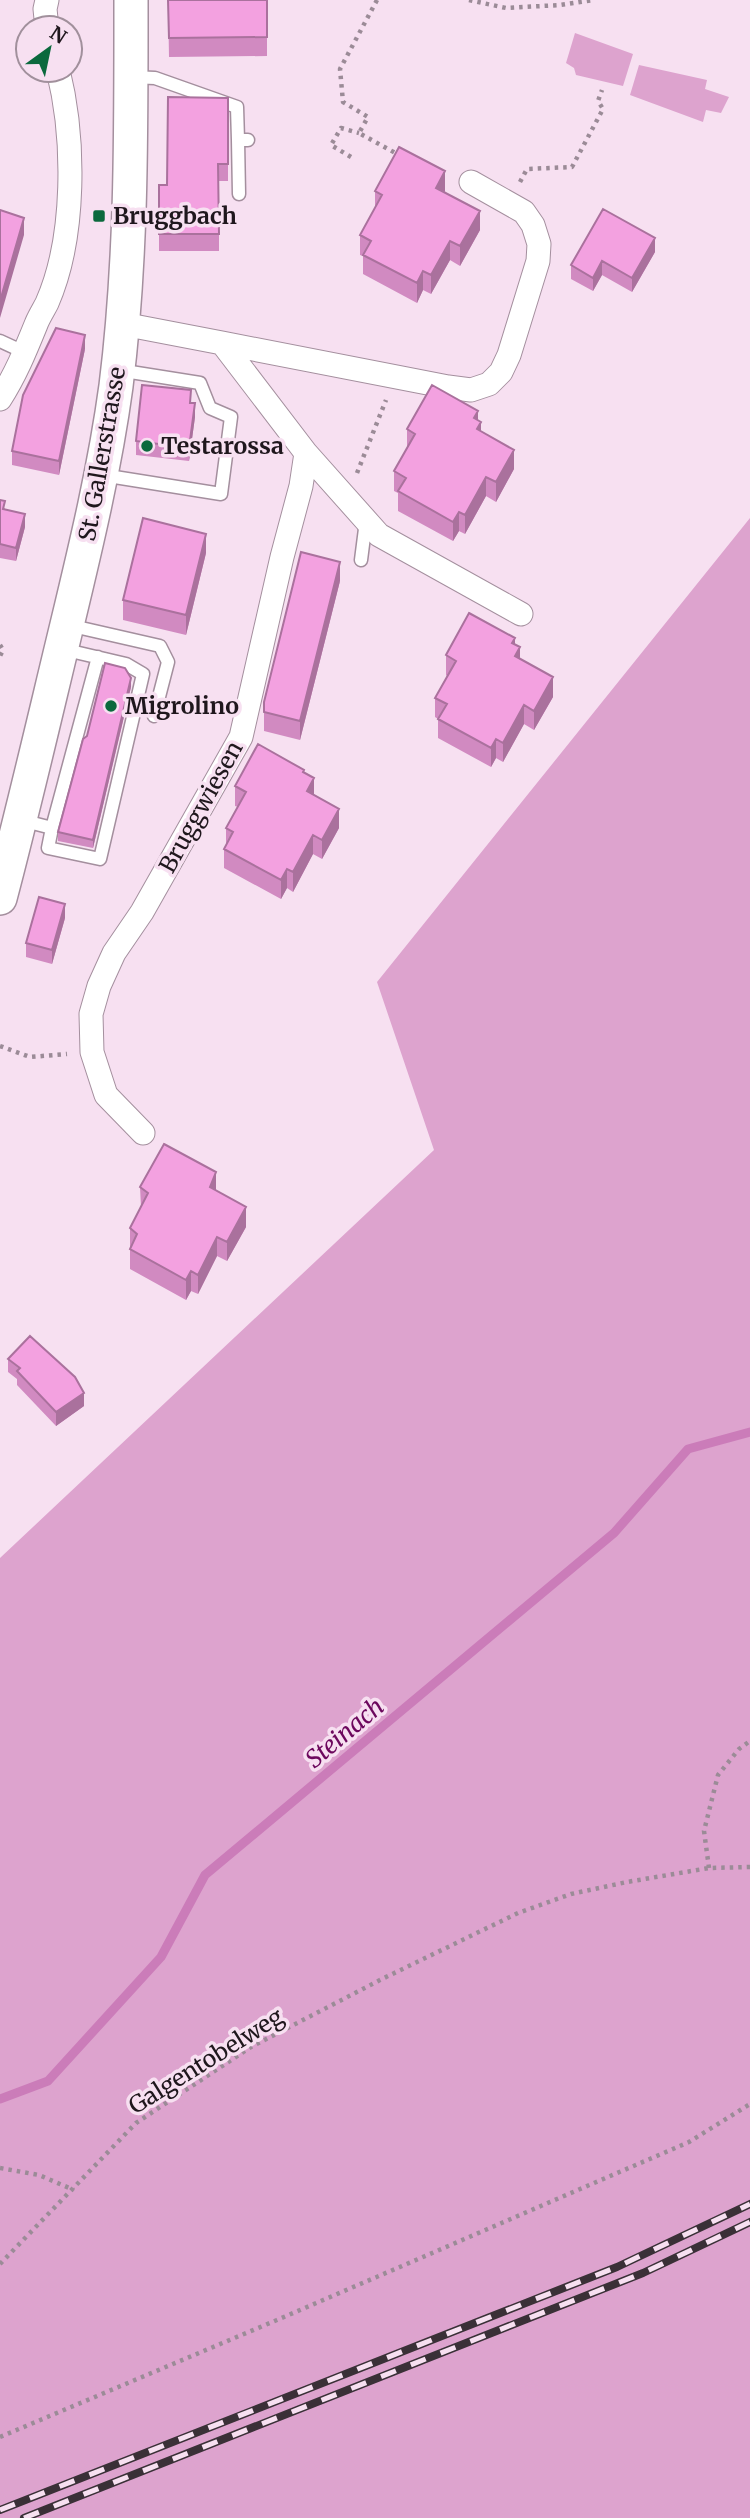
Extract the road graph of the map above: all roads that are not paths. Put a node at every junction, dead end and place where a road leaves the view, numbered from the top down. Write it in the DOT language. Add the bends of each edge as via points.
graph roads {
  1 [pos="131,0"];
  2 [pos="131,76"];
  3 [pos="61,84"];
  4 [pos="471,182"];
  5 [pos="239,194"];
  6 [pos="123,324"];
  7 [pos="0,341"];
  8 [pos="222,343"];
  9 [pos="26,353"];
  10 [pos="118,370"];
  11 [pos="0,399"];
  12 [pos="306,453"];
  13 [pos="101,475"];
  14 [pos="366,521"];
  15 [pos="360,560"];
  16 [pos="521,614"];
  17 [pos="64,637"];
  18 [pos="98,657"];
  19 [pos="154,716"];
  20 [pos="20,820"];
  21 [pos="52,828"];
  22 [pos="0,898"];
  23 [pos="143,1133"];
  1 -- 2 [label="main road, St. Gallerstrasse"];
  2 -- 5 [label="lane" via="155,78 237,107 243,140"];
  2 -- 6 [label="main road, St. Gallerstrasse"];
  3 -- 9 [label="street" via="69,197 57,270"];
  4 -- 8 [label="street" via="524,212 539,244 509,355 489,384 471,390 448,387"];
  6 -- 8 [label="street"];
  6 -- 10 [label="main road, St. Gallerstrasse"];
  7 -- 9 [label="lane"];
  8 -- 12 [label="street"];
  9 -- 11 [label="street"];
  10 -- 13 [label="main road, St. Gallerstrasse"];
  10 -- 13 [label="lane" via="200,383 210,408 231,417 222,494"];
  12 -- 14 [label="street"];
  12 -- 23 [label="street, Bruggwiesen" via="241,737 114,953 91,1014 92,1052 106,1095"];
  13 -- 17 [label="main road, St. Gallerstrasse"];
  14 -- 15 [label="lane"];
  14 -- 16 [label="street" via="379,535"];
  17 -- 18 [label="lane"];
  17 -- 19 [label="lane" via="160,646 168,662"];
  17 -- 20 [label="main road, St. Gallerstrasse"];
  18 -- 21 [label="lane"];
  18 -- 21 [label="lane" via="127,664 143,674 100,859 48,848"];
  20 -- 21 [label="lane"];
  20 -- 22 [label="main road, St. Gallerstrasse"];
}
